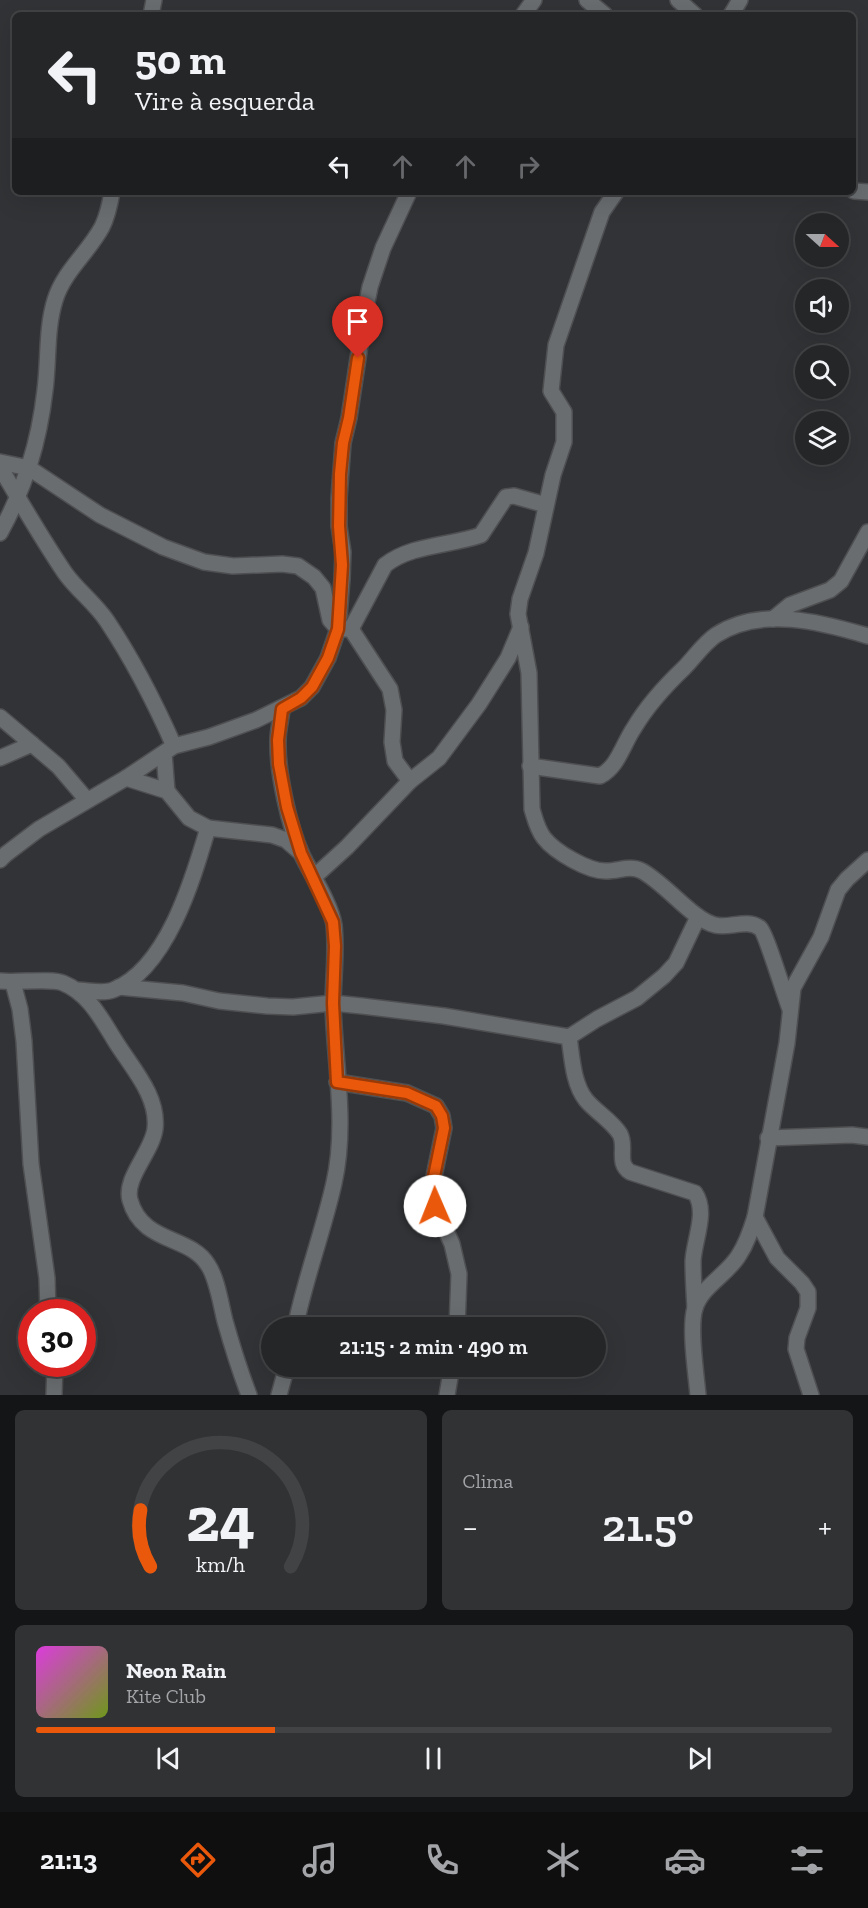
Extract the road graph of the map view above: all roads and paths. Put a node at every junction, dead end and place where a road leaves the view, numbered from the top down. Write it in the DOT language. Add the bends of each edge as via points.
graph roads {
  1 [pos="586,0"];
  2 [pos="678,0"];
  3 [pos="601,12"];
  4 [pos="692,12"];
  5 [pos="111,195"];
  6 [pos="408,195"];
  7 [pos="614,195"];
  8 [pos="0,462"];
  9 [pos="0,467"];
  10 [pos="28,468"];
  11 [pos="18,499"];
  12 [pos="546,505"];
  13 [pos="868,532"];
  14 [pos="0,533"];
  15 [pos="773,619"];
  16 [pos="521,627"];
  17 [pos="344,629"];
  18 [pos="868,636"];
  19 [pos="282,709"];
  20 [pos="0,717"];
  21 [pos="32,744"];
  22 [pos="169,750"];
  23 [pos="0,758"];
  24 [pos="530,766"];
  25 [pos="126,778"];
  26 [pos="410,781"];
  27 [pos="167,791"];
  28 [pos="87,800"];
  29 [pos="208,828"];
  30 [pos="301,853"];
  31 [pos="0,860"];
  32 [pos="868,861"];
  33 [pos="314,877"];
  34 [pos="698,917"];
  35 [pos="7,982"];
  36 [pos="115,989"];
  37 [pos="76,990"];
  38 [pos="333,1003"];
  39 [pos="790,1009"];
  40 [pos="102,1017"];
  41 [pos="569,1037"];
  42 [pos="337,1082"];
  43 [pos="868,1137"];
  44 [pos="768,1138"];
  45 [pos="755,1217"];
  46 [pos="48,1299"];
  47 [pos="695,1308"];
  48 [pos="297,1317"];
  49 [pos="457,1317"];
  50 [pos="55,1377"];
  51 [pos="284,1377"];
  52 [pos="450,1377"];
  53 [pos="54,1395"];
  54 [pos="249,1395"];
  55 [pos="279,1395"];
  56 [pos="447,1395"];
  57 [pos="698,1395"];
  58 [pos="811,1395"];
  1 -- 3 [label="street"];
  2 -- 4 [label="street"];
  5 -- 10 [label="street" via="102,227 64,279 56,297 50,318 39,433"];
  6 -- 17 [label="street" via="370,287 343,443 339,526"];
  7 -- 12 [label="street" via="602,212 556,345 551,391 564,412 566,424"];
  8 -- 10 [label="street"];
  9 -- 11 [label="street"];
  10 -- 11 [label="street"];
  10 -- 17 [label="street" via="100,515 163,547 204,562 298,566 314,577 322,588 330,620"];
  11 -- 14 [label="street"];
  11 -- 22 [label="street" via="64,572 107,621 132,662 164,723"];
  12 -- 16 [label="street" via="536,554 520,599"];
  12 -- 17 [label="street" via="506,497 481,535 395,557 385,565"];
  13 -- 15 [label="street" via="841,581 830,590 790,605"];
  15 -- 18 [label="street" via="811,620"];
  15 -- 24 [label="street" via="715,635 651,705 607,772 600,776"];
  16 -- 24 [label="street" via="530,673"];
  16 -- 26 [label="street" via="508,658 479,704 439,758"];
  17 -- 19 [label="street" via="312,687"];
  17 -- 26 [label="street" via="390,689 395,761"];
  19 -- 22 [label="street"];
  19 -- 30 [label="street" via="279,764"];
  20 -- 21 [label="street"];
  21 -- 23 [label="street"];
  21 -- 28 [label="street" via="58,766"];
  22 -- 25 [label="street"];
  22 -- 27 [label="street"];
  24 -- 34 [label="street" via="532,808 545,839 562,854 596,871 640,870"];
  25 -- 27 [label="street"];
  25 -- 28 [label="street"];
  26 -- 33 [label="street"];
  27 -- 29 [label="street" via="189,818"];
  28 -- 31 [label="street"];
  29 -- 30 [label="street" via="272,836 286,840"];
  29 -- 36 [label="street" via="194,876 159,950 141,971"];
  30 -- 33 [label="street"];
  32 -- 39 [label="street" via="838,890 821,937 793,988"];
  33 -- 38 [label="street" via="333,922"];
  34 -- 39 [label="street" via="716,926 751,924 760,928"];
  34 -- 41 [label="street" via="676,963 664,976 637,998"];
  35 -- 37 [label="street" via="62,982"];
  35 -- 46 [label="street" via="20,1009"];
  36 -- 37 [label="street"];
  36 -- 38 [label="street" via="183,993 267,1006"];
  36 -- 40 [label="street"];
  37 -- 40 [label="street"];
  38 -- 41 [label="street"];
  38 -- 42 [label="street"];
  39 -- 44 [label="street"];
  40 -- 54 [label="street" via="147,1090 153,1107 155,1127 151,1145 130,1182 130,1199 151,1231 194,1251 208,1264"];
  41 -- 47 [label="street" via="576,1077 585,1099 619,1133 625,1169 695,1193 700,1199 693,1260"];
  42 -- 48 [label="street" via="338,1159"];
  42 -- 49 [label="street" via="407,1093 436,1106 442,1116 444,1128 432,1186 459,1274"];
  43 -- 44 [label="street"];
  44 -- 45 [label="street"];
  45 -- 47 [label="street" via="739,1257"];
  45 -- 58 [label="street" via="777,1258 808,1293 808,1308 796,1349"];
  47 -- 57 [label="street"];
  50 -- 53 [label="street"];
  51 -- 55 [label="street"];
  52 -- 56 [label="street"];
}
